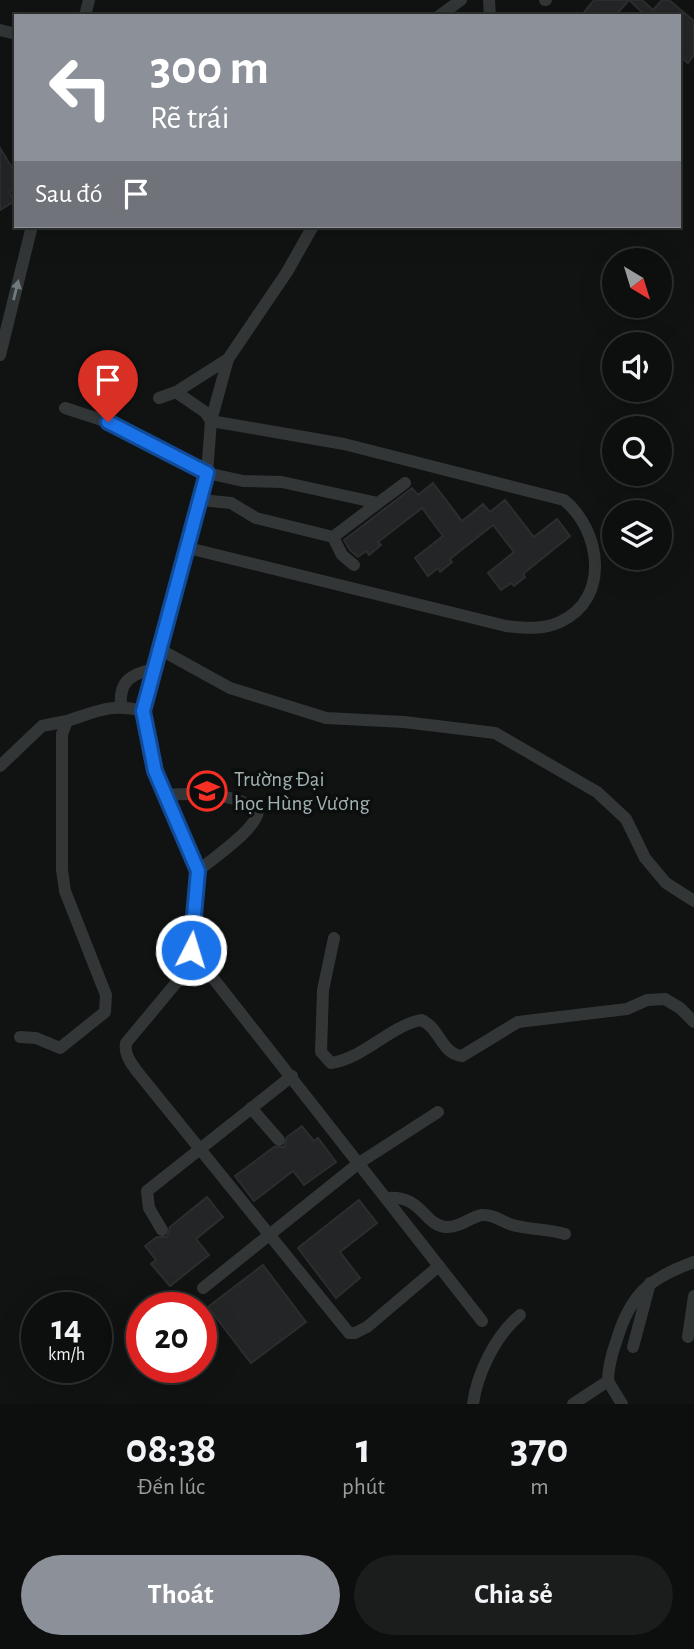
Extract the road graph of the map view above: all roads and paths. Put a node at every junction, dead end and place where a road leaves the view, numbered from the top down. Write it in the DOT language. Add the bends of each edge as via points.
graph roads {
  1 [pos="457,1"];
  2 [pos="441,14"];
  3 [pos="31,228"];
  4 [pos="312,228"];
  5 [pos="2,335"];
  6 [pos="0,355"];
  7 [pos="228,359"];
  8 [pos="176,391"];
  9 [pos="159,398"];
  10 [pos="65,408"];
  11 [pos="211,421"];
  12 [pos="207,473"];
  13 [pos="405,483"];
  14 [pos="201,500"];
  15 [pos="378,502"];
  16 [pos="333,537"];
  17 [pos="188,548"];
  18 [pos="354,565"];
  19 [pos="161,650"];
  20 [pos="153,669"];
  21 [pos="121,705"];
  22 [pos="143,711"];
  23 [pos="67,721"];
  24 [pos="0,766"];
  25 [pos="165,795"];
  26 [pos="198,871"];
  27 [pos="694,901"];
  28 [pos="334,938"];
  29 [pos="191,950"];
  30 [pos="694,1022"];
  31 [pos="20,1037"];
  32 [pos="292,1076"];
  33 [pos="251,1108"];
  34 [pos="438,1112"];
  35 [pos="279,1140"];
  36 [pos="199,1148"];
  37 [pos="359,1163"];
  38 [pos="386,1198"];
  39 [pos="162,1230"];
  40 [pos="268,1233"];
  41 [pos="565,1234"];
  42 [pos="694,1263"];
  43 [pos="439,1266"];
  44 [pos="650,1283"];
  45 [pos="203,1288"];
  46 [pos="694,1296"];
  47 [pos="520,1315"];
  48 [pos="482,1321"];
  49 [pos="688,1337"];
  50 [pos="633,1348"];
  51 [pos="608,1381"];
  52 [pos="473,1404"];
  53 [pos="573,1404"];
  54 [pos="622,1404"];
  1 -- 2 [label="street"];
  5 -- 3 [label="street, one-way"];
  4 -- 7 [label="street"];
  5 -- 6 [label="street"];
  7 -- 8 [label="street"];
  7 -- 11 [label="street"];
  8 -- 9 [label="street"];
  8 -- 11 [label="street"];
  10 -- 12 [label="street" via="108,422"];
  11 -- 12 [label="street"];
  11 -- 17 [label="street" via="344,444 564,499 583,520 592,539 596,576 590,596 577,611 535,629 506,626"];
  12 -- 14 [label="street"];
  12 -- 15 [label="street" via="243,481 282,482"];
  13 -- 15 [label="street"];
  14 -- 16 [label="street" via="231,503 256,519"];
  14 -- 17 [label="street"];
  15 -- 16 [label="street"];
  16 -- 18 [label="street" via="342,555"];
  17 -- 19 [label="street"];
  19 -- 20 [label="street"];
  19 -- 27 [label="street" via="230,688 326,718 495,733 597,792 626,819 645,858 666,883"];
  20 -- 21 [label="street" via="128,677 120,690"];
  20 -- 22 [label="street"];
  21 -- 22 [label="street"];
  21 -- 23 [label="street"];
  22 -- 25 [label="street" via="155,771"];
  23 -- 24 [label="street" via="42,726"];
  23 -- 31 [label="street" via="62,734 62,870 65,891 107,1003 105,1012 60,1048"];
  25 -- 26 [label="street"];
  25 -- 26 [label="street" via="196,793 251,804 258,811 258,819"];
  26 -- 29 [label="street"];
  28 -- 30 [label="street" via="323,990 321,1052 331,1063 359,1052 401,1024 421,1020 445,1047 462,1056 518,1022 627,1009 647,1000 665,999"];
  29 -- 32 [label="street"];
  29 -- 36 [label="street" via="176,983 125,1049"];
  32 -- 33 [label="street"];
  32 -- 37 [label="street"];
  33 -- 35 [label="street"];
  33 -- 36 [label="street"];
  34 -- 37 [label="street"];
  36 -- 39 [label="street" via="148,1191 149,1208"];
  36 -- 40 [label="street"];
  37 -- 38 [label="street"];
  37 -- 40 [label="street"];
  38 -- 41 [label="street" via="401,1196 438,1225 449,1228 479,1215 493,1215 516,1226"];
  38 -- 43 [label="street"];
  40 -- 43 [label="street" via="349,1333 367,1327"];
  40 -- 45 [label="street"];
  42 -- 44 [label="street"];
  43 -- 48 [label="street"];
  44 -- 50 [label="street"];
  44 -- 51 [label="street" via="625,1313"];
  46 -- 49 [label="street"];
  47 -- 52 [label="street" via="489,1356"];
  51 -- 53 [label="street"];
  51 -- 54 [label="street"];
}
